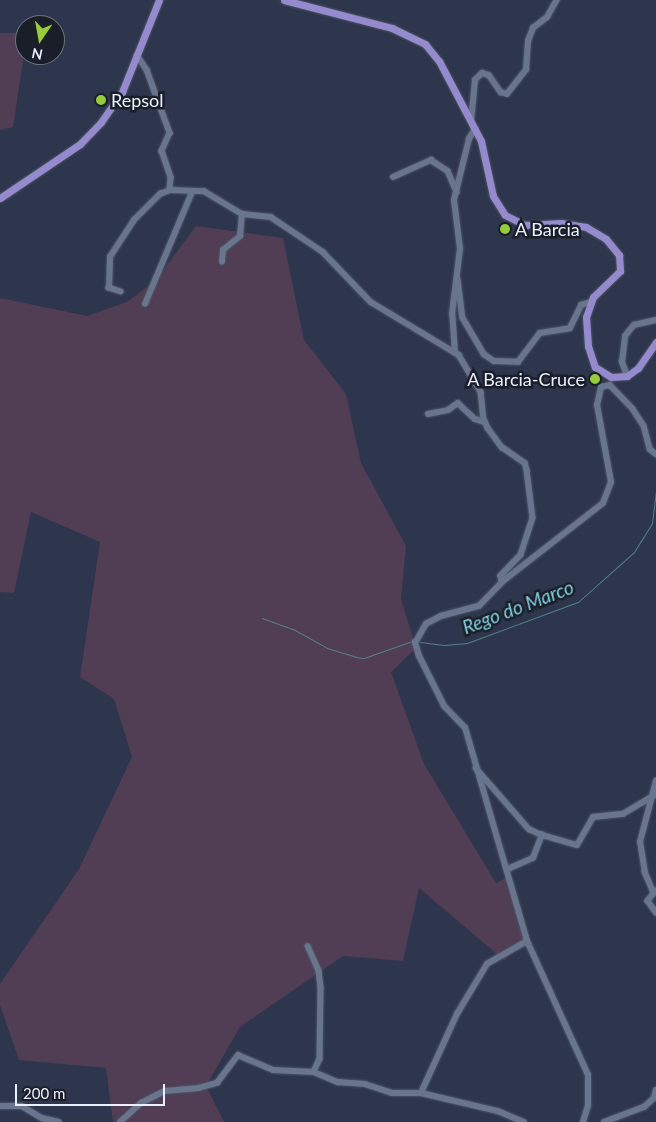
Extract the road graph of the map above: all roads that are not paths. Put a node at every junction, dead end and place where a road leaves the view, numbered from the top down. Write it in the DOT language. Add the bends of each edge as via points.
graph roads {
  1 [pos="159,0"];
  2 [pos="284,0"];
  3 [pos="557,0"];
  4 [pos="302,2"];
  5 [pos="137,55"];
  6 [pos="471,122"];
  7 [pos="475,129"];
  8 [pos="393,178"];
  9 [pos="170,190"];
  10 [pos="192,192"];
  11 [pos="457,192"];
  12 [pos="0,198"];
  13 [pos="242,214"];
  14 [pos="222,262"];
  15 [pos="457,277"];
  16 [pos="121,292"];
  17 [pos="591,302"];
  18 [pos="145,304"];
  19 [pos="656,320"];
  20 [pos="656,342"];
  21 [pos="455,353"];
  22 [pos="627,376"];
  23 [pos="428,414"];
  24 [pos="485,422"];
  25 [pos="656,454"];
  26 [pos="502,582"];
  27 [pos="475,767"];
  28 [pos="656,781"];
  29 [pos="656,794"];
  30 [pos="649,799"];
  31 [pos="542,835"];
  32 [pos="508,869"];
  33 [pos="655,892"];
  34 [pos="656,912"];
  35 [pos="526,941"];
  36 [pos="308,946"];
  37 [pos="314,1072"];
  38 [pos="656,1090"];
  39 [pos="421,1093"];
  40 [pos="0,1106"];
  41 [pos="59,1122"];
  42 [pos="120,1122"];
  43 [pos="524,1122"];
  44 [pos="583,1122"];
  45 [pos="604,1122"];
  1 -- 5 [label="main road"];
  2 -- 4 [label="main road"];
  3 -- 6 [label="street" via="547,18 533,28 528,41 526,70 507,94 501,92 489,75 482,73 475,80"];
  4 -- 6 [label="main road" via="402,31 425,44 439,61"];
  5 -- 9 [label="street" via="147,70 170,133 162,151 171,177"];
  5 -- 12 [label="main road" via="122,92 101,122 80,144"];
  6 -- 7 [label="main road"];
  7 -- 11 [label="street" via="469,139"];
  7 -- 17 [label="main road" via="486,154 496,203 505,215 525,225 569,223 586,228 606,239 619,255 620,271"];
  8 -- 11 [label="street" via="431,160 448,171"];
  9 -- 10 [label="street"];
  9 -- 16 [label="street" via="160,194 134,220 113,250 109,260 109,288"];
  10 -- 13 [label="street" via="210,193"];
  10 -- 18 [label="street"];
  11 -- 15 [label="street" via="454,206 460,249"];
  13 -- 14 [label="street" via="240,236 223,250"];
  13 -- 21 [label="street" via="271,217 296,231 323,252 371,302"];
  15 -- 17 [label="street" via="462,318 484,354 494,361 518,362 540,333 570,328 581,305"];
  15 -- 21 [label="street" via="452,314"];
  17 -- 22 [label="main road" via="586,325 592,362 606,375"];
  19 -- 22 [label="street" via="634,325 625,336 622,362"];
  20 -- 22 [label="main road" via="638,368"];
  21 -- 24 [label="street" via="481,392"];
  23 -- 24 [label="street" via="448,410 458,403 475,419"];
  24 -- 26 [label="street" via="502,447 525,463 534,508 525,548 517,562 501,576"];
  25 -- 26 [label="street" via="650,450 644,426 633,409 610,385 600,387 597,405 603,450 611,474 607,497 546,551"];
  26 -- 27 [label="street" via="478,606 433,619 416,636 416,651 444,706 464,728"];
  27 -- 31 [label="street" via="529,829"];
  27 -- 32 [label="street"];
  28 -- 30 [label="street"];
  29 -- 30 [label="street"];
  30 -- 31 [label="street" via="624,814 593,817 576,845"];
  30 -- 33 [label="street" via="640,842 645,873"];
  31 -- 32 [label="street" via="533,858"];
  32 -- 35 [label="street"];
  33 -- 34 [label="street" via="648,901"];
  35 -- 39 [label="street" via="487,964 457,1014"];
  35 -- 44 [label="street" via="562,1025 588,1075 588,1106"];
  36 -- 37 [label="street" via="319,971 321,988 320,1059"];
  37 -- 39 [label="street" via="338,1082 365,1084 392,1093"];
  37 -- 42 [label="street" via="273,1070 238,1055 217,1083 199,1088 165,1090 141,1103"];
  38 -- 45 [label="street" via="654,1098 644,1107"];
  39 -- 43 [label="street" via="498,1111"];
  40 -- 41 [label="street" via="22,1106 42,1118"];
}
